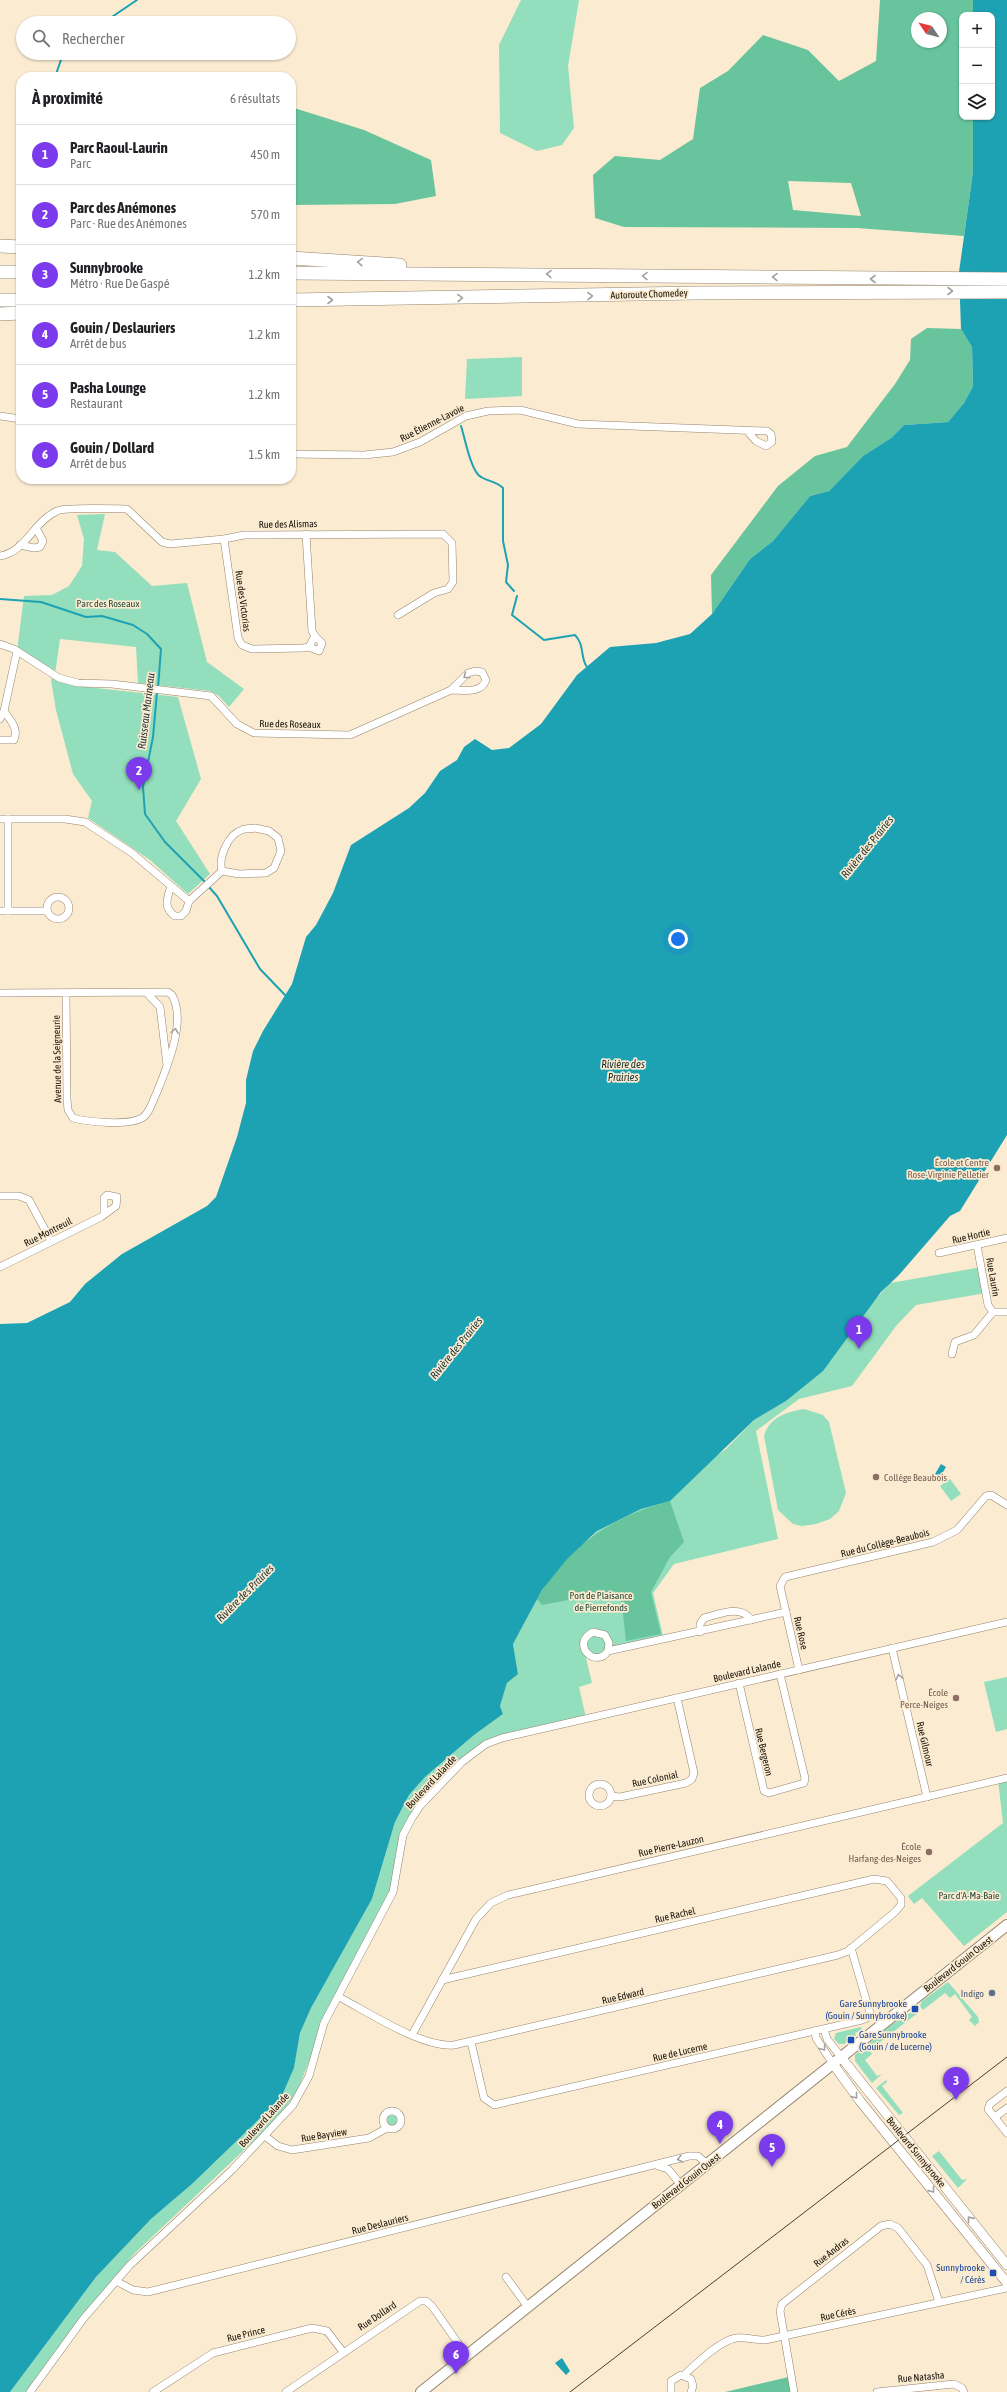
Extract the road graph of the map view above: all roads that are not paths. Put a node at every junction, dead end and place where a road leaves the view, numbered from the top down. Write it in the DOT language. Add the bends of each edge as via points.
graph roads {
  1 [pos="0,246"];
  2 [pos="16,247"];
  3 [pos="296,258"];
  4 [pos="0,272"];
  5 [pos="16,272"];
  6 [pos="296,273"];
  7 [pos="527,274"];
  8 [pos="1007,279"];
  9 [pos="911,285"];
  10 [pos="1007,292"];
  11 [pos="0,300"];
  12 [pos="16,300"];
  13 [pos="296,300"];
  14 [pos="0,314"];
  15 [pos="16,314"];
  16 [pos="0,416"];
  17 [pos="16,418"];
  18 [pos="748,432"];
  19 [pos="296,454"];
  20 [pos="36,528"];
  21 [pos="306,534"];
  22 [pos="224,539"];
  23 [pos="20,545"];
  24 [pos="0,556"];
  25 [pos="398,615"];
  26 [pos="315,636"];
  27 [pos="0,644"];
  28 [pos="309,646"];
  29 [pos="17,651"];
  30 [pos="451,690"];
  31 [pos="4,711"];
  32 [pos="0,719"];
  33 [pos="0,740"];
  34 [pos="0,819"];
  35 [pos="8,819"];
  36 [pos="222,871"];
  37 [pos="171,886"];
  38 [pos="189,901"];
  39 [pos="0,911"];
  40 [pos="8,911"];
  41 [pos="47,911"];
  42 [pos="0,993"];
  43 [pos="66,993"];
  44 [pos="147,993"];
  45 [pos="166,1068"];
  46 [pos="0,1196"];
  47 [pos="104,1214"];
  48 [pos="1007,1238"];
  49 [pos="51,1241"];
  50 [pos="977,1245"];
  51 [pos="939,1253"];
  52 [pos="0,1267"];
  53 [pos="993,1312"];
  54 [pos="1007,1312"];
  55 [pos="952,1354"];
  56 [pos="1007,1505"];
  57 [pos="786,1612"];
  58 [pos="751,1620"];
  59 [pos="1007,1622"];
  60 [pos="700,1632"];
  61 [pos="892,1648"];
  62 [pos="608,1651"];
  63 [pos="799,1670"];
  64 [pos="780,1674"];
  65 [pos="739,1683"];
  66 [pos="677,1698"];
  67 [pos="1007,1778"];
  68 [pos="610,1796"];
  69 [pos="927,1797"];
  70 [pos="902,1902"];
  71 [pos="1007,1925"];
  72 [pos="851,1948"];
  73 [pos="442,1980"];
  74 [pos="339,1997"];
  75 [pos="824,2029"];
  76 [pos="815,2031"];
  77 [pos="412,2035"];
  78 [pos="471,2042"];
  79 [pos="841,2057"];
  80 [pos="833,2064"];
  81 [pos="1007,2091"];
  82 [pos="1007,2108"];
  83 [pos="995,2118"];
  84 [pos="387,2128"];
  85 [pos="1007,2133"];
  86 [pos="265,2136"];
  87 [pos="707,2164"];
  88 [pos="650,2167"];
  89 [pos="681,2185"];
  90 [pos="1007,2266"];
  91 [pos="506,2277"];
  92 [pos="116,2281"];
  93 [pos="1007,2283"];
  94 [pos="1007,2288"];
  95 [pos="939,2302"];
  96 [pos="528,2307"];
  97 [pos="786,2336"];
  98 [pos="343,2352"];
  99 [pos="467,2356"];
  100 [pos="684,2375"];
  101 [pos="30,2392"];
  102 [pos="153,2392"];
  103 [pos="286,2392"];
  104 [pos="421,2392"];
  105 [pos="672,2392"];
  106 [pos="691,2392"];
  107 [pos="794,2392"];
  108 [pos="877,2392"];
  109 [pos="964,2392"];
  1 -- 2 [label="highway"];
  7 -- 3 [label="highway, one-way"];
  4 -- 5 [label="highway"];
  6 -- 7 [label="highway, Autoroute Chomedey"];
  9 -- 7 [label="highway, Autoroute Chomedey, one-way"];
  8 -- 9 [label="highway, Autoroute Chomedey"];
  9 -- 10 [label="highway, Autoroute Chomedey, one-way"];
  13 -- 9 [label="highway, Autoroute Chomedey, one-way"];
  11 -- 12 [label="highway"];
  14 -- 15 [label="highway"];
  16 -- 17 [label="street"];
  18 -- 19 [label="street, Rue Étienne-Lavoie" via="578,424 520,410 488,411 466,416 420,442 393,452 364,455"];
  20 -- 22 [label="street, Rue des Alismas" via="58,510 124,509 130,511 167,544"];
  20 -- 23 [label="street, Rue des Alismas"];
  20 -- 23 [label="street" via="42,542 40,547"];
  21 -- 22 [label="street, Rue des Alismas" via="244,535"];
  21 -- 25 [label="street, Rue des Alismas" via="432,533 447,536 453,549 454,577 451,586 434,593"];
  21 -- 26 [label="street, Rue des Victorias" via="312,630"];
  22 -- 28 [label="street, Rue des Victorias" via="238,638 242,645 252,649"];
  23 -- 24 [label="street, Rue des Alismas" via="8,554"];
  26 -- 28 [label="street"];
  26 -- 28 [label="street, Rue des Victorias" via="322,642 319,651"];
  27 -- 29 [label="street, Rue des Roseaux"];
  29 -- 30 [label="street, Rue des Roseaux" via="63,679 78,683 212,696 237,724 254,733 350,735"];
  29 -- 31 [label="street"];
  31 -- 32 [label="street"];
  31 -- 33 [label="street" via="16,728 16,735 14,740"];
  34 -- 35 [label="street"];
  35 -- 37 [label="street" via="65,819 85,822 132,853"];
  35 -- 40 [label="street"];
  36 -- 36 [label="street" via="266,874 274,868 281,851 278,838 269,831 255,828 242,830 226,845"];
  36 -- 38 [label="street"];
  37 -- 38 [label="street"];
  37 -- 38 [label="street" via="166,903 172,914 181,916 189,907"];
  39 -- 40 [label="street"];
  40 -- 41 [label="street"];
  42 -- 43 [label="street, Avenue de la Seigneurie"];
  43 -- 44 [label="street, Avenue de la Seigneurie"];
  43 -- 45 [label="street, Avenue de la Seigneurie" via="67,1099 68,1110 73,1118 82,1121 133,1122 144,1117"];
  44 -- 45 [label="street, Avenue de la Seigneurie" via="160,1007"];
  45 -- 44 [label="street, Avenue de la Seigneurie, one-way" via="172,1054 175,1034 175,999 168,992"];
  46 -- 49 [label="street" via="19,1196 29,1200"];
  47 -- 49 [label="street, Rue Montreuil"];
  48 -- 50 [label="street, Rue Hortie"];
  49 -- 52 [label="street, Rue Montreuil"];
  50 -- 51 [label="street, Rue Hortie"];
  50 -- 53 [label="street, Rue Laurin" via="988,1305"];
  53 -- 54 [label="street"];
  53 -- 55 [label="street" via="974,1334 955,1342"];
  56 -- 57 [label="street, Rue du Collège-Beaubois" via="991,1495 986,1496 957,1530 933,1542 785,1577 780,1586"];
  57 -- 58 [label="street, Rue Rose"];
  57 -- 63 [label="street, Rue Rose"];
  58 -- 60 [label="street, Rue Rose"];
  58 -- 60 [label="street" via="740,1610 718,1614 704,1618 700,1624"];
  59 -- 61 [label="street, Boulevard Lalande"];
  60 -- 62 [label="street, Rue Rose"];
  61 -- 63 [label="street, Boulevard Lalande"];
  69 -- 61 [label="street, Rue Gilmour, one-way"];
  63 -- 64 [label="street, Boulevard Lalande"];
  64 -- 65 [label="street, Boulevard Lalande"];
  64 -- 65 [label="street, Rue Bergeron" via="805,1778 804,1783 799,1786 769,1793 764,1791"];
  65 -- 66 [label="street, Boulevard Lalande"];
  66 -- 68 [label="street, Rue Colonial" via="694,1773 692,1778 686,1782 620,1797"];
  66 -- 74 [label="street, Boulevard Lalande" via="502,1738 486,1744 462,1762 420,1806 412,1818 403,1836 393,1892"];
  67 -- 69 [label="street, Rue Pierre-Lauzon"];
  69 -- 73 [label="street, Rue Pierre-Lauzon" via="508,1895 492,1903 481,1913"];
  70 -- 72 [label="street, Rue Edward" via="898,1909"];
  70 -- 73 [label="street, Rue Rachel" via="890,1884 874,1879"];
  71 -- 79 [label="main road, Boulevard Gouin Ouest"];
  72 -- 75 [label="street, Rue de Lucerne" via="869,2014 862,2020"];
  72 -- 78 [label="street, Rue Edward" via="832,1957"];
  73 -- 77 [label="street, Rue Pierre-Lauzon"];
  74 -- 77 [label="street, Rue Edward"];
  74 -- 86 [label="street, Boulevard Lalande" via="321,2032 306,2084 293,2105"];
  75 -- 76 [label="street, Rue de Lucerne"];
  75 -- 79 [label="street, Boulevard Sunnybrooke" via="827,2039"];
  76 -- 78 [label="street, Rue de Lucerne" via="494,2105 484,2098"];
  76 -- 80 [label="street, Boulevard Sunnybrooke, one-way" via="816,2038"];
  77 -- 78 [label="street, Rue Edward" via="438,2045"];
  79 -- 80 [label="main road, Boulevard Gouin Ouest"];
  90 -- 79 [label="street, Boulevard Sunnybrooke, one-way"];
  80 -- 87 [label="main road, Boulevard Gouin Ouest"];
  80 -- 93 [label="street, Boulevard Sunnybrooke, one-way"];
  81 -- 83 [label="street" via="988,2106"];
  82 -- 83 [label="street"];
  83 -- 85 [label="street"];
  84 -- 86 [label="street, Rue Bayview" via="369,2138 292,2150 278,2146"];
  86 -- 92 [label="street, Boulevard Lalande" via="147,2248"];
  87 -- 88 [label="street, Rue Deslauriers, one-way" via="701,2158 693,2156"];
  87 -- 89 [label="main road, Boulevard Gouin Ouest"];
  88 -- 89 [label="street, Rue Deslauriers" via="666,2168"];
  88 -- 92 [label="street, Rue Deslauriers" via="148,2292 138,2292"];
  89 -- 96 [label="main road, Boulevard Gouin Ouest"];
  91 -- 96 [label="street"];
  92 -- 101 [label="street, Boulevard Lalande" via="84,2318"];
  94 -- 95 [label="street, Rue Cérès"];
  95 -- 97 [label="street, Rue Cérès"];
  95 -- 97 [label="street, Rue Andras" via="927,2265 898,2228 890,2224 881,2226 782,2304 780,2311"];
  96 -- 99 [label="main road, Boulevard Gouin Ouest"];
  97 -- 100 [label="street, Rue Cérès" via="764,2340 743,2338 727,2341"];
  97 -- 107 [label="street, Rue Andras"];
  98 -- 99 [label="street, Rue Dollard" via="413,2304 423,2300 432,2306"];
  98 -- 102 [label="street, Rue Prince" via="327,2331 312,2328 213,2353"];
  98 -- 103 [label="street, Rue Dollard"];
  99 -- 104 [label="main road, Boulevard Gouin Ouest"];
  100 -- 105 [label="street, Rue Cérès" via="674,2378 670,2385"];
  100 -- 106 [label="street" via="692,2383"];
  108 -- 109 [label="street, Rue Natasha" via="954,2384"];
}
